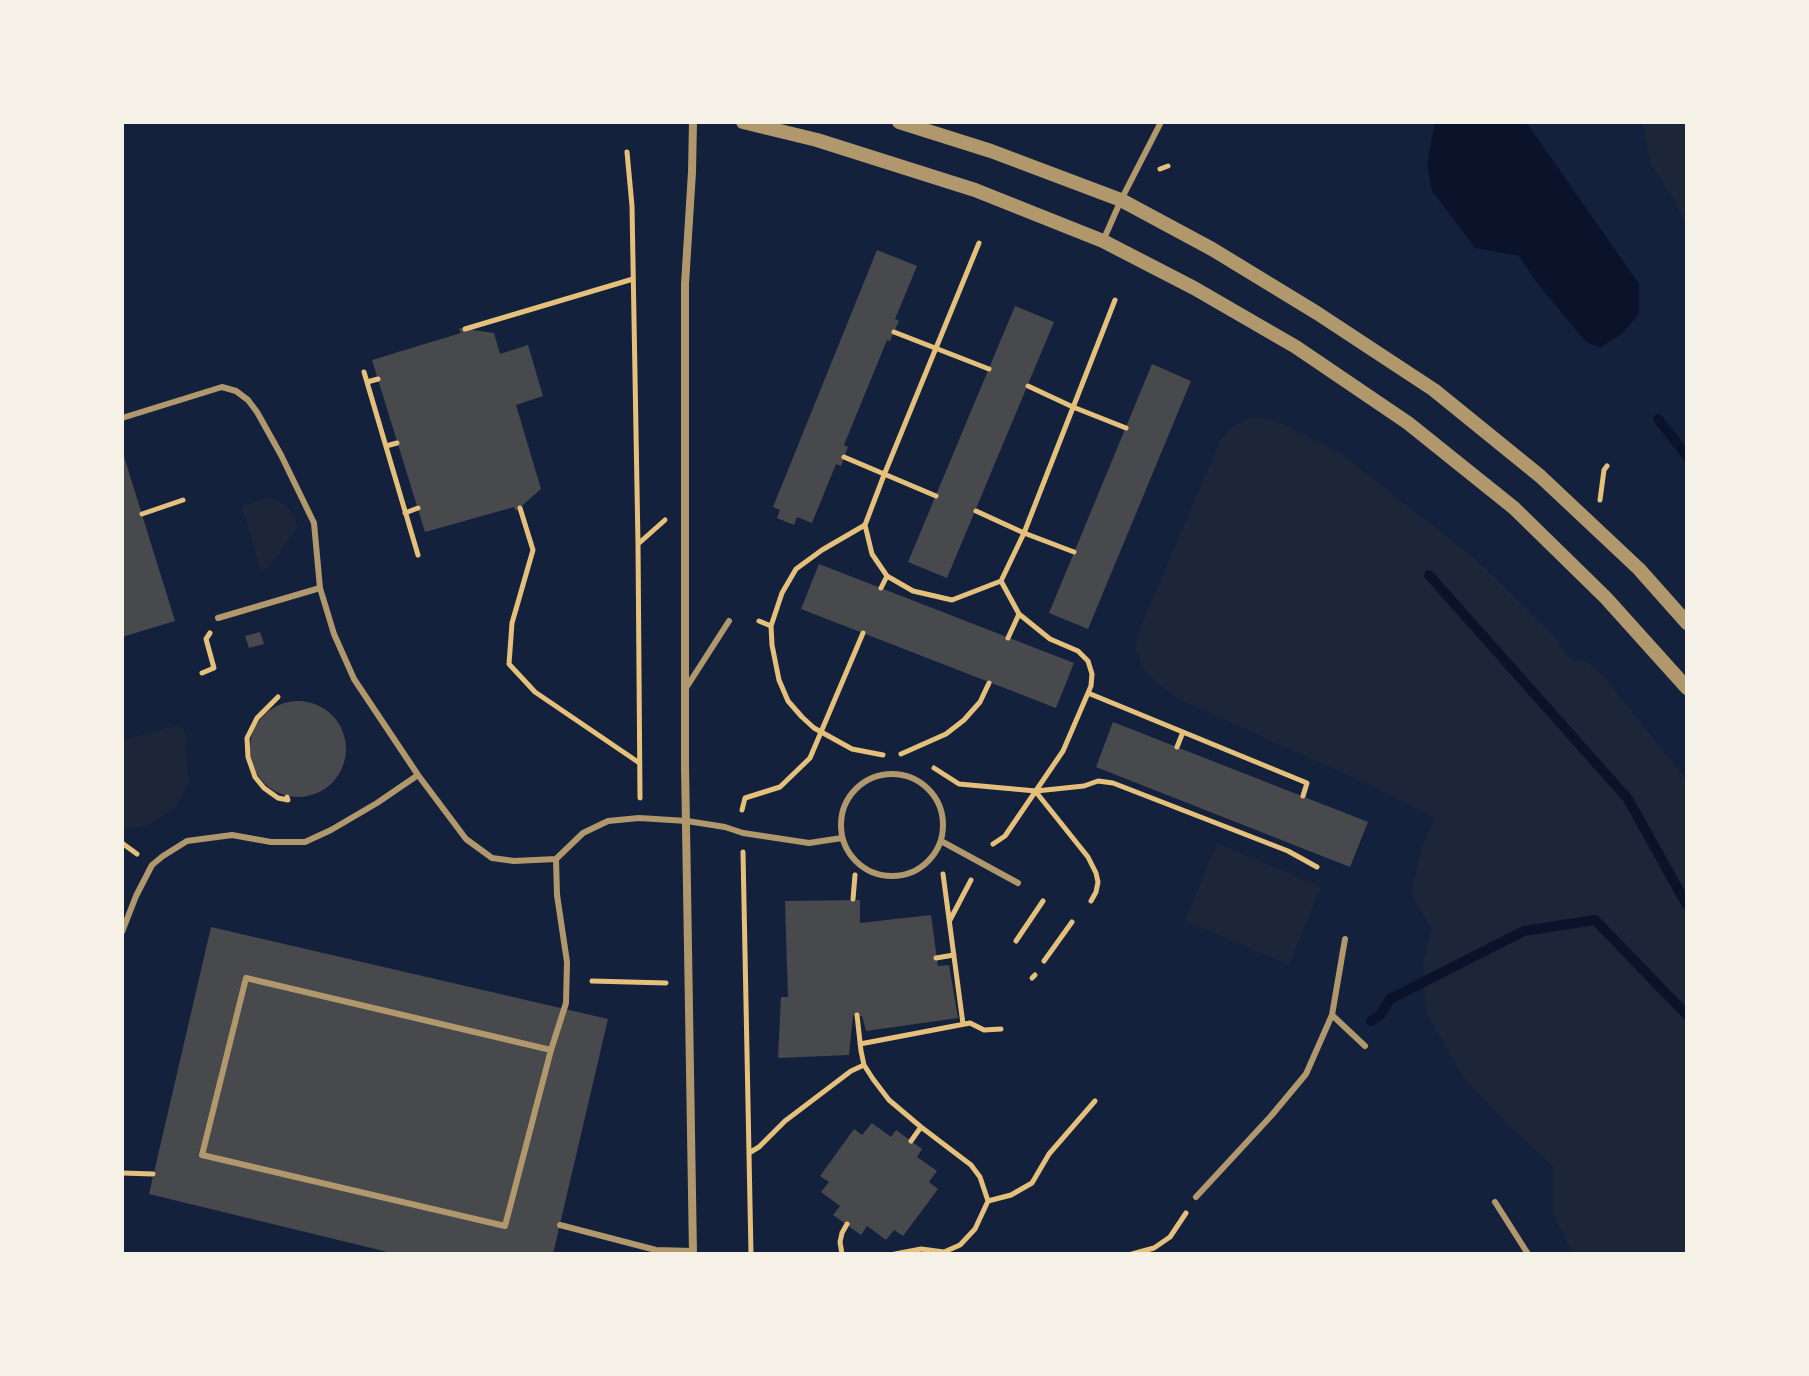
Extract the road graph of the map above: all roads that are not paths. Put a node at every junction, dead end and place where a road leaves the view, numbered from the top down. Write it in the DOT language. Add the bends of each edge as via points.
graph roads {
  1 [pos="693,122"];
  2 [pos="743,122"];
  3 [pos="899,122"];
  4 [pos="1161,122"];
  5 [pos="1121,200"];
  6 [pos="1103,241"];
  7 [pos="122,418"];
  8 [pos="320,588"];
  9 [pos="218,618"];
  10 [pos="729,621"];
  11 [pos="1687,623"];
  12 [pos="686,688"];
  13 [pos="1687,688"];
  14 [pos="418,775"];
  15 [pos="687,821"];
  16 [pos="842,838"];
  17 [pos="941,841"];
  18 [pos="556,859"];
  19 [pos="1018,883"];
  20 [pos="122,932"];
  21 [pos="1345,939"];
  22 [pos="1332,1015"];
  23 [pos="1365,1046"];
  24 [pos="551,1050"];
  25 [pos="1196,1197"];
  26 [pos="1495,1202"];
  27 [pos="560,1225"];
  28 [pos="693,1253"];
  29 [pos="1528,1254"];
  1 -- 12 [label="street" via="685,284"];
  2 -- 6 [label="street" via="975,190"];
  3 -- 5 [label="street"];
  4 -- 5 [label="lane"];
  5 -- 6 [label="lane"];
  5 -- 11 [label="street" via="1212,249 1434,390 1540,476 1639,569"];
  6 -- 13 [label="street" via="1296,347 1408,423 1514,508"];
  7 -- 8 [label="lane" via="222,387 248,400 314,523"];
  8 -- 9 [label="lane"];
  8 -- 14 [label="lane" via="354,679"];
  10 -- 12 [label="lane"];
  12 -- 15 [label="street"];
  14 -- 18 [label="lane" via="466,839 492,858"];
  14 -- 20 [label="lane" via="305,842 232,835 187,841 152,865"];
  15 -- 16 [label="lane" via="809,843"];
  15 -- 18 [label="lane" via="608,821 583,833"];
  15 -- 28 [label="street"];
  16 -- 17 [label="lane" via="849,855 881,876 918,870"];
  16 -- 17 [label="lane" via="840,823 849,795 872,777 901,774 927,787 936,799 942,813"];
  17 -- 19 [label="lane"];
  18 -- 24 [label="lane" via="566,1003"];
  21 -- 22 [label="lane"];
  22 -- 23 [label="lane"];
  22 -- 25 [label="lane" via="1306,1074"];
  24 -- 24 [label="lane" via="505,1226 202,1155 246,978"];
  26 -- 29 [label="lane"];
  27 -- 28 [label="lane" via="656,1250"];
}
